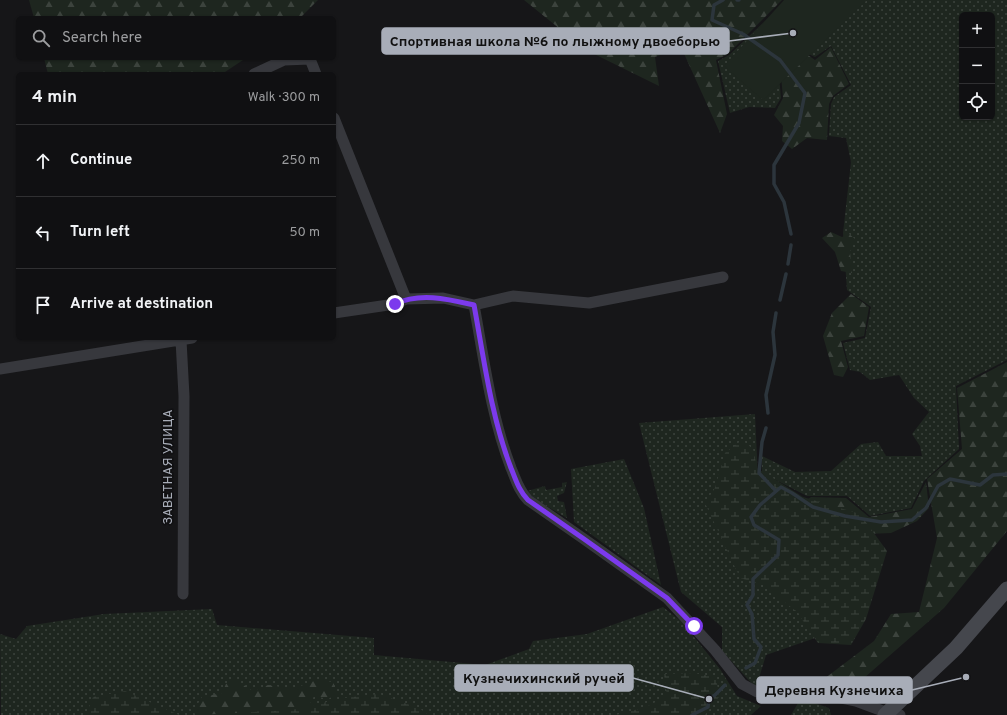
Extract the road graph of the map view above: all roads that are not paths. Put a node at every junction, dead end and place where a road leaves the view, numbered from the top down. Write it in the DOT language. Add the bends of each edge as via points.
graph roads {
  1 [pos="284,60"];
  2 [pos="310,60"];
  3 [pos="258,72"];
  4 [pos="315,72"];
  5 [pos="336,123"];
  6 [pos="723,277"];
  7 [pos="406,299"];
  8 [pos="474,305"];
  9 [pos="336,313"];
  10 [pos="180,340"];
  11 [pos="186,340"];
  12 [pos="0,369"];
  13 [pos="1007,589"];
  14 [pos="183,594"];
  15 [pos="891,714"];
  1 -- 3 [label="street"];
  2 -- 4 [label="street"];
  5 -- 7 [label="street"];
  6 -- 8 [label="street" via="589,303 513,296"];
  7 -- 8 [label="street" via="443,298"];
  7 -- 9 [label="street" via="395,304"];
  8 -- 15 [label="street" via="492,402 507,457 522,493 528,500 667,598 710,644 742,684 757,692 808,691 856,701"];
  10 -- 12 [label="street"];
  11 -- 14 [label="street, ЗАВЕТНАЯ УЛИЦА"];
  13 -- 15 [label="main road" via="956,648"];
}
